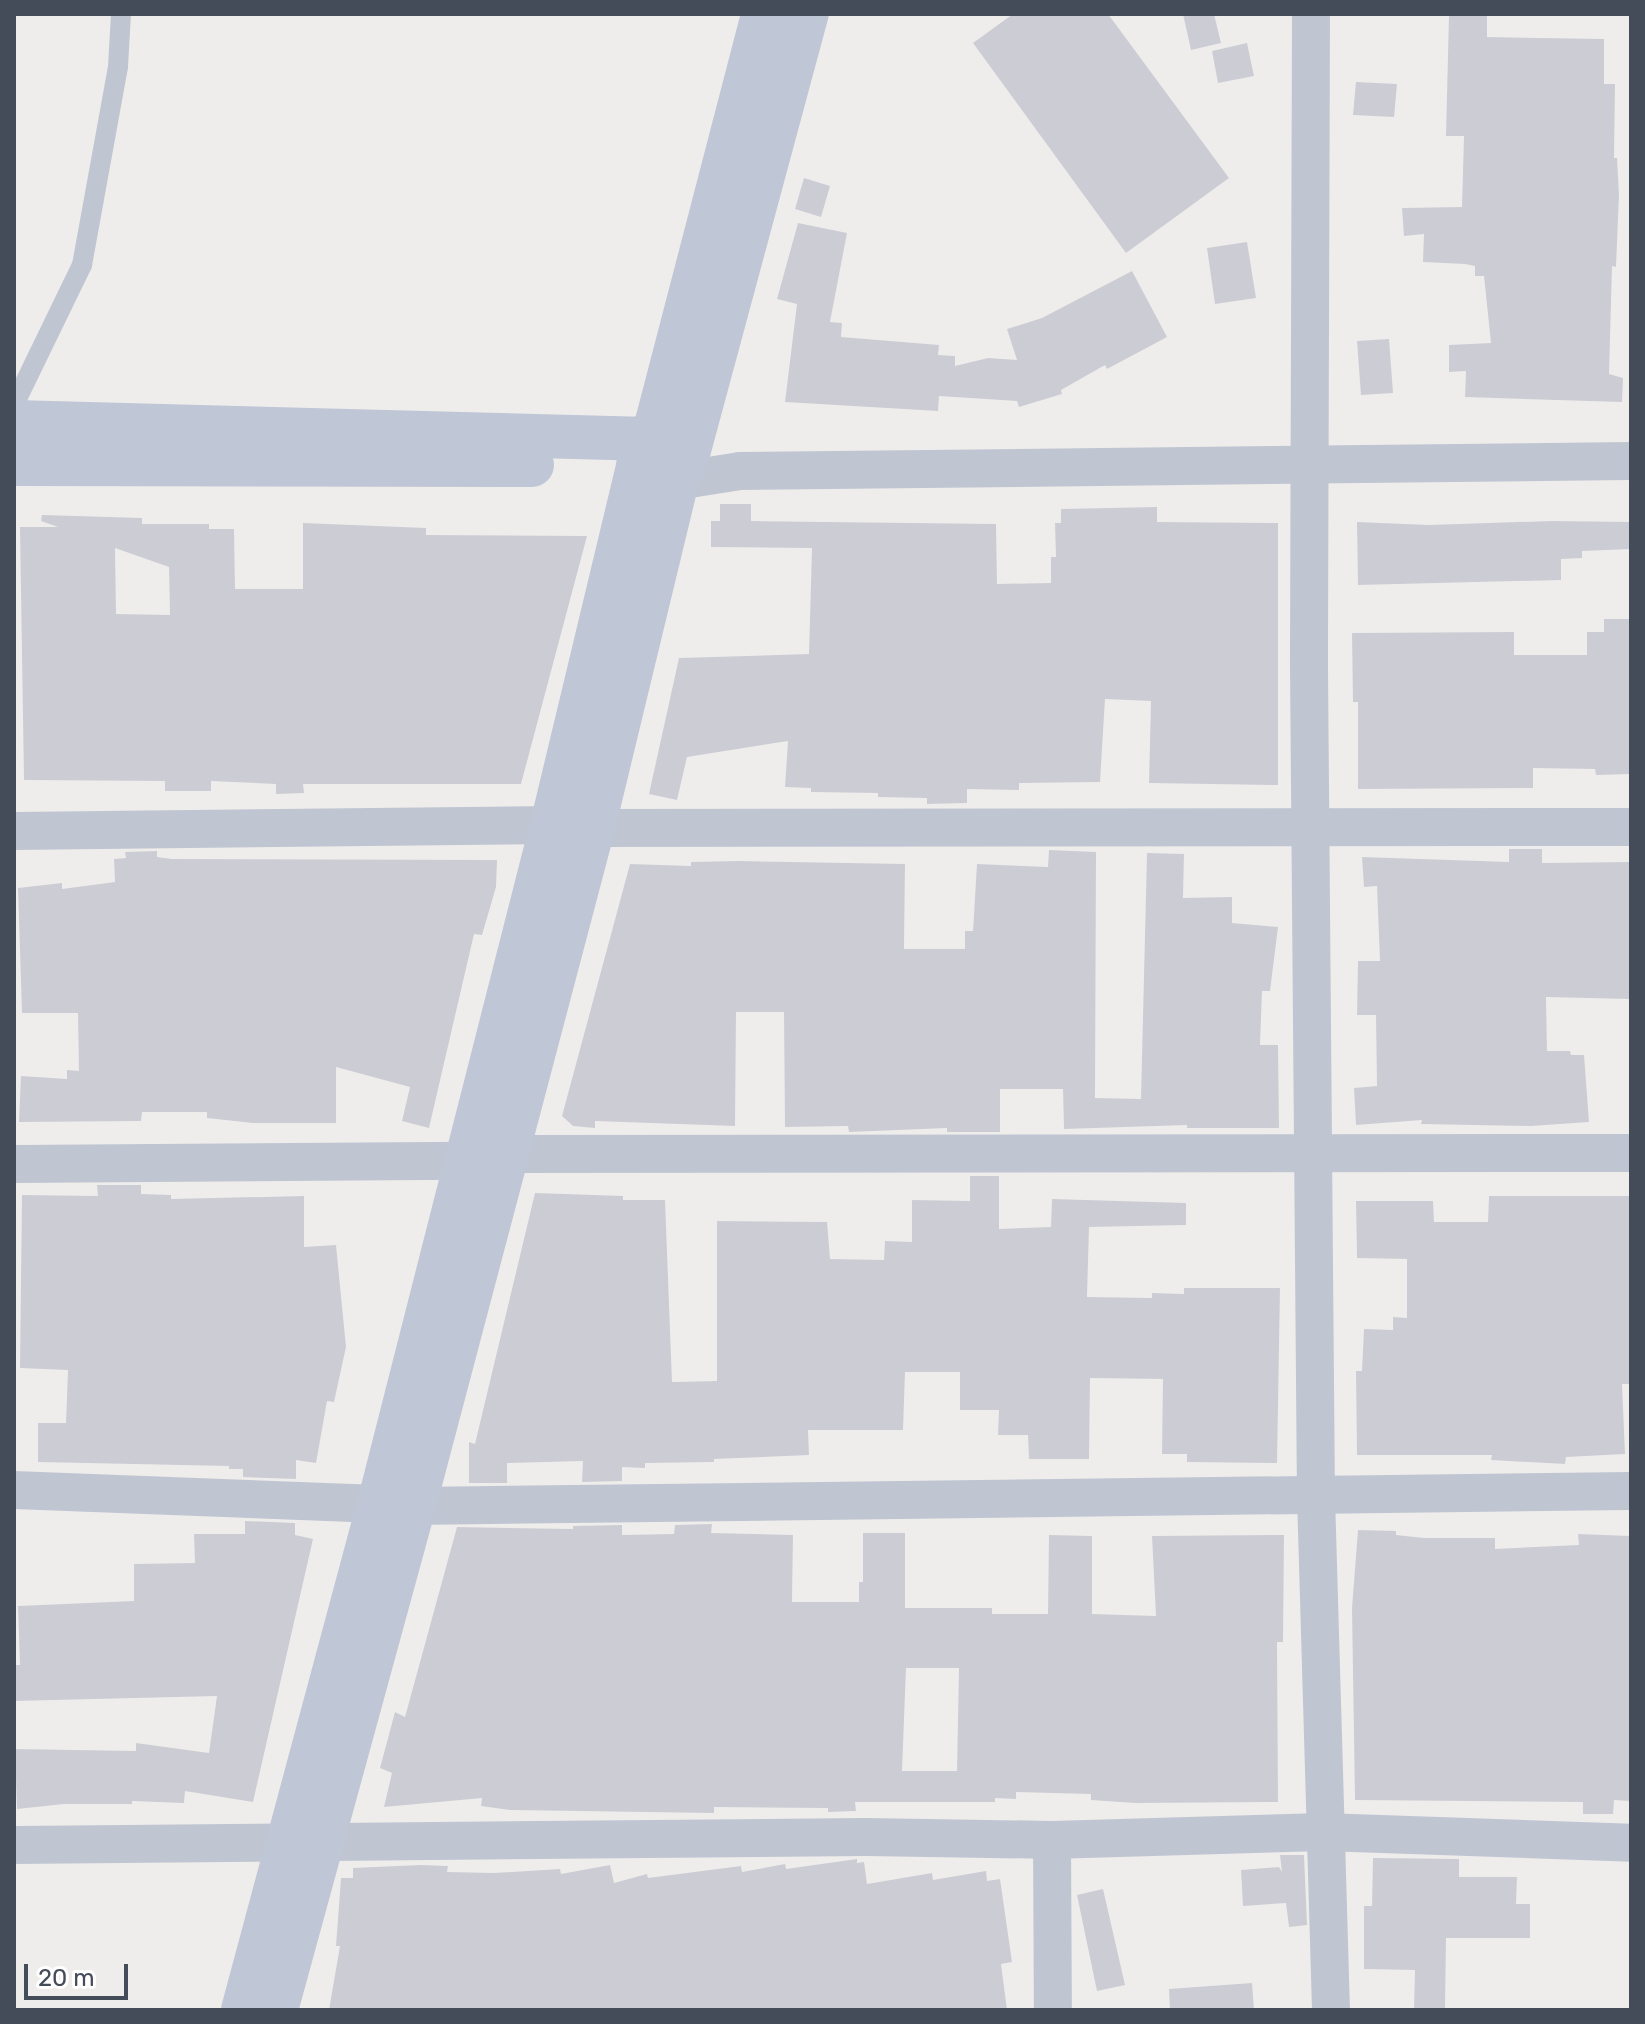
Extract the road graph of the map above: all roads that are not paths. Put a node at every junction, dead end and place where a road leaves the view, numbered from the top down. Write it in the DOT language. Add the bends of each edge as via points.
graph roads {
  1 [pos="121,14"];
  2 [pos="763,14"];
  3 [pos="807,14"];
  4 [pos="1311,14"];
  5 [pos="14,405"];
  6 [pos="14,422"];
  7 [pos="663,459"];
  8 [pos="1631,461"];
  9 [pos="14,464"];
  10 [pos="1312,464"];
  11 [pos="573,827"];
  12 [pos="1311,827"];
  13 [pos="1631,827"];
  14 [pos="14,831"];
  15 [pos="1316,1151"];
  16 [pos="1631,1153"];
  17 [pos="485,1158"];
  18 [pos="14,1164"];
  19 [pos="14,1490"];
  20 [pos="1631,1491"];
  21 [pos="1316,1496"];
  22 [pos="396,1505"];
  23 [pos="1323,1832"];
  24 [pos="303,1840"];
  25 [pos="1052,1840"];
  26 [pos="1631,1843"];
  27 [pos="14,1845"];
  28 [pos="243,2010"];
  29 [pos="276,2010"];
  30 [pos="1053,2010"];
  31 [pos="1331,2010"];
  1 -- 5 [label="lane" via="118,67 82,265"];
  2 -- 7 [label="street" via="657,422"];
  3 -- 7 [label="street"];
  4 -- 10 [label="street"];
  6 -- 7 [label="street"];
  7 -- 9 [label="street"];
  7 -- 10 [label="street" via="740,471"];
  7 -- 11 [label="street"];
  8 -- 10 [label="street"];
  10 -- 12 [label="street"];
  11 -- 12 [label="street"];
  11 -- 14 [label="street"];
  11 -- 17 [label="street"];
  12 -- 13 [label="street"];
  12 -- 15 [label="street"];
  15 -- 16 [label="street"];
  15 -- 17 [label="street"];
  15 -- 21 [label="street"];
  17 -- 18 [label="street"];
  17 -- 22 [label="street"];
  19 -- 22 [label="street"];
  20 -- 21 [label="street"];
  21 -- 22 [label="street"];
  21 -- 23 [label="street"];
  22 -- 24 [label="street"];
  23 -- 25 [label="street"];
  23 -- 26 [label="street"];
  23 -- 31 [label="street"];
  24 -- 25 [label="street"];
  24 -- 27 [label="street"];
  24 -- 28 [label="street"];
  24 -- 29 [label="street"];
  25 -- 30 [label="street"];
}
